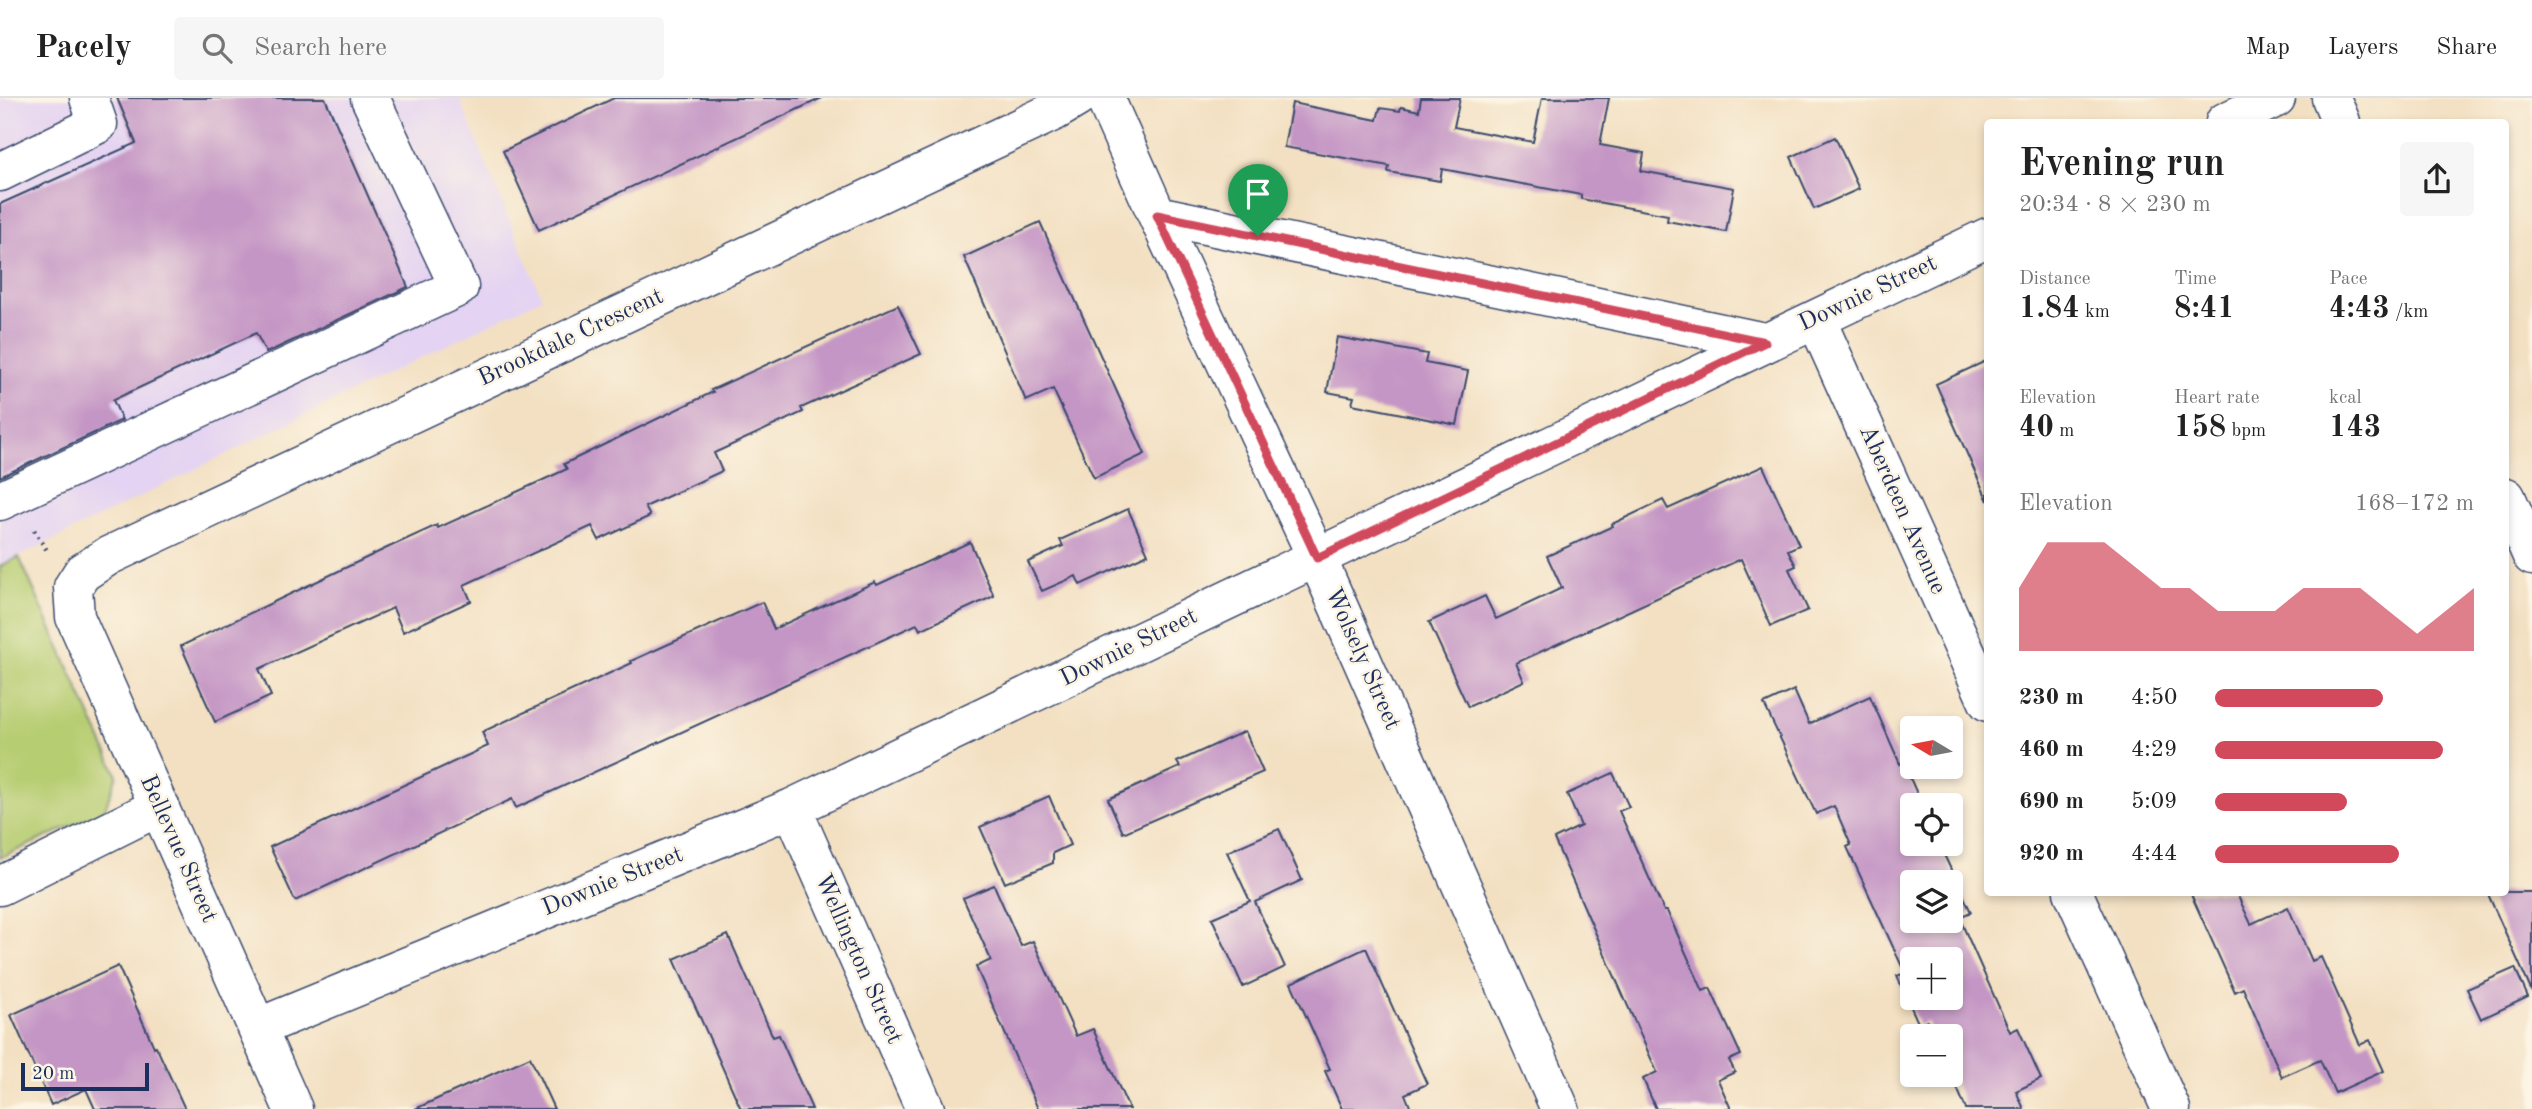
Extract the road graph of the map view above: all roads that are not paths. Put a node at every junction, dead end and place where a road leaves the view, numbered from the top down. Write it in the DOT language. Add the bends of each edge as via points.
graph roads {
  1 [pos="89,98"];
  2 [pos="370,98"];
  3 [pos="1077,98"];
  4 [pos="1105,98"];
  5 [pos="2276,98"];
  6 [pos="2331,98"];
  7 [pos="2231,119"];
  8 [pos="2340,119"];
  9 [pos="0,172"];
  10 [pos="1157,215"];
  11 [pos="1984,239"];
  12 [pos="1816,319"];
  13 [pos="1765,342"];
  14 [pos="2509,504"];
  15 [pos="14,511"];
  16 [pos="2532,556"];
  17 [pos="1317,558"];
  18 [pos="73,587"];
  19 [pos="1984,693"];
  20 [pos="160,806"];
  21 [pos="792,808"];
  22 [pos="0,887"];
  23 [pos="2075,896"];
  24 [pos="257,1028"];
  25 [pos="293,1109"];
  26 [pos="925,1109"];
  27 [pos="1560,1109"];
  28 [pos="2171,1109"];
  1 -- 9 [label="street" via="98,124"];
  2 -- 15 [label="street" via="459,287"];
  3 -- 18 [label="street, Brookdale Crescent" via="108,556 82,573"];
  4 -- 10 [label="street, Wolsely Street"];
  5 -- 7 [label="street"];
  6 -- 8 [label="street"];
  10 -- 13 [label="street"];
  10 -- 17 [label="street, Wolsely Street"];
  11 -- 12 [label="street, Downie Street"];
  12 -- 13 [label="street, Downie Street"];
  12 -- 19 [label="street, Aberdeen Avenue"];
  13 -- 17 [label="street, Downie Street"];
  14 -- 16 [label="street"];
  17 -- 21 [label="street, Downie Street"];
  17 -- 27 [label="street, Wolsely Street"];
  18 -- 20 [label="street, Bellevue Street" via="75,617"];
  20 -- 22 [label="street"];
  20 -- 24 [label="street, Bellevue Street"];
  21 -- 24 [label="street, Downie Street"];
  21 -- 26 [label="street, Wellington Street"];
  23 -- 28 [label="street"];
  24 -- 25 [label="street, Bellevue Street"];
}
